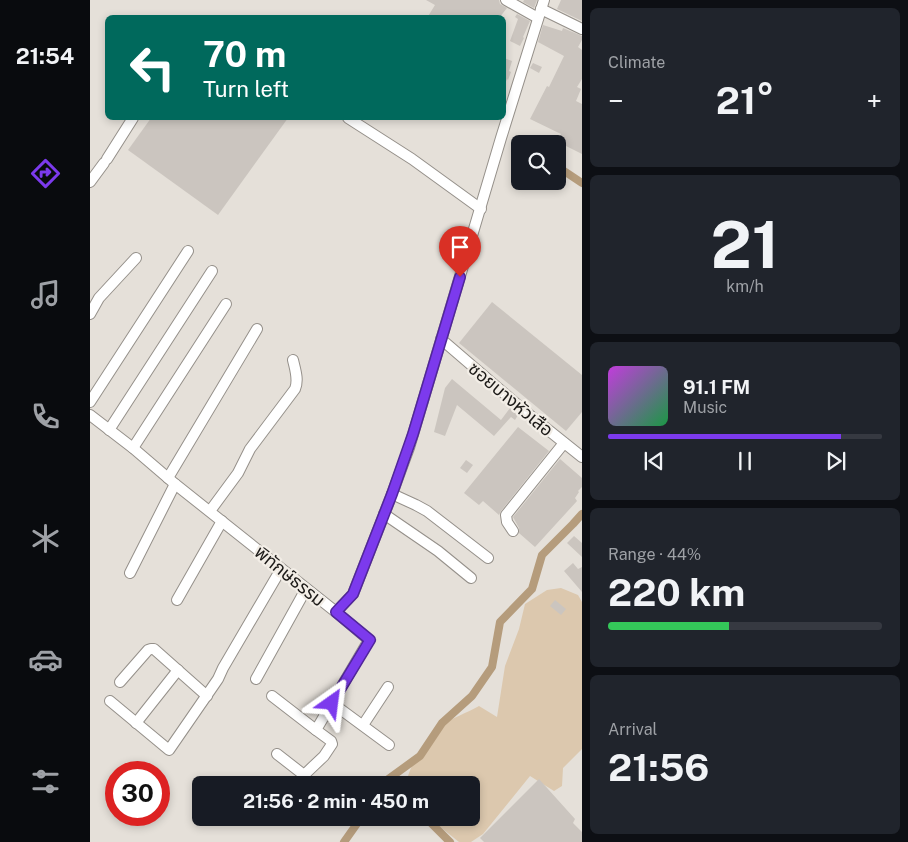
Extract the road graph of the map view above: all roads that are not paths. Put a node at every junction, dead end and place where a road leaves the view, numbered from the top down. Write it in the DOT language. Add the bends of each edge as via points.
graph roads {
  1 [pos="506,0"];
  2 [pos="541,9"];
  3 [pos="582,29"];
  4 [pos="132,120"];
  5 [pos="351,120"];
  6 [pos="90,182"];
  7 [pos="481,209"];
  8 [pos="188,251"];
  9 [pos="136,258"];
  10 [pos="212,271"];
  11 [pos="226,304"];
  12 [pos="90,314"];
  13 [pos="257,329"];
  14 [pos="441,339"];
  15 [pos="293,360"];
  16 [pos="90,402"];
  17 [pos="92,420"];
  18 [pos="109,430"];
  19 [pos="564,443"];
  20 [pos="133,448"];
  21 [pos="582,457"];
  22 [pos="172,481"];
  23 [pos="392,494"];
  24 [pos="210,511"];
  25 [pos="384,514"];
  26 [pos="222,521"];
  27 [pos="513,531"];
  28 [pos="488,558"];
  29 [pos="281,568"];
  30 [pos="130,573"];
  31 [pos="471,578"];
  32 [pos="306,589"];
  33 [pos="177,600"];
  34 [pos="336,612"];
  35 [pos="178,670"];
  36 [pos="256,679"];
  37 [pos="120,682"];
  38 [pos="388,687"];
  39 [pos="207,696"];
  40 [pos="272,696"];
  41 [pos="110,701"];
  42 [pos="332,703"];
  43 [pos="136,723"];
  44 [pos="363,725"];
  45 [pos="316,730"];
  46 [pos="389,745"];
  47 [pos="277,754"];
  1 -- 2 [label="street"];
  2 -- 3 [label="street"];
  2 -- 7 [label="street, พิทักษ์ธรรม"];
  4 -- 6 [label="street"];
  5 -- 7 [label="street" via="412,158"];
  7 -- 14 [label="street, พิทักษ์ธรรม"];
  8 -- 16 [label="street"];
  9 -- 12 [label="street" via="98,298"];
  10 -- 18 [label="street"];
  11 -- 20 [label="street"];
  13 -- 22 [label="street"];
  14 -- 19 [label="street, ซอยบางหัวเสือ"];
  14 -- 23 [label="street, พิทักษ์ธรรม"];
  15 -- 24 [label="street" via="297,380 295,389 250,449 238,473"];
  17 -- 18 [label="street, พิทักษ์ธรรม"];
  18 -- 20 [label="street, พิทักษ์ธรรม"];
  19 -- 21 [label="street, ซอยบางหัวเสือ"];
  19 -- 27 [label="street" via="506,515"];
  20 -- 22 [label="street, พิทักษ์ธรรม"];
  22 -- 24 [label="street, พิทักษ์ธรรม"];
  22 -- 30 [label="street"];
  23 -- 25 [label="street, พิทักษ์ธรรม"];
  23 -- 28 [label="street" via="427,511"];
  24 -- 26 [label="street, พิทักษ์ธรรม"];
  25 -- 31 [label="street"];
  25 -- 34 [label="street, พิทักษ์ธรรม" via="353,594"];
  26 -- 29 [label="street, พิทักษ์ธรรม"];
  26 -- 33 [label="street"];
  29 -- 32 [label="street, พิทักษ์ธรรม"];
  29 -- 39 [label="street"];
  32 -- 34 [label="street, พิทักษ์ธรรม"];
  32 -- 36 [label="street"];
  34 -- 42 [label="street" via="370,640"];
  35 -- 37 [label="street" via="151,649"];
  35 -- 39 [label="street"];
  35 -- 43 [label="street"];
  38 -- 44 [label="street"];
  39 -- 43 [label="street" via="170,750"];
  40 -- 45 [label="street"];
  41 -- 43 [label="street"];
  42 -- 44 [label="street"];
  42 -- 45 [label="street"];
  44 -- 46 [label="street"];
  45 -- 47 [label="street" via="332,744 304,776"];
}
